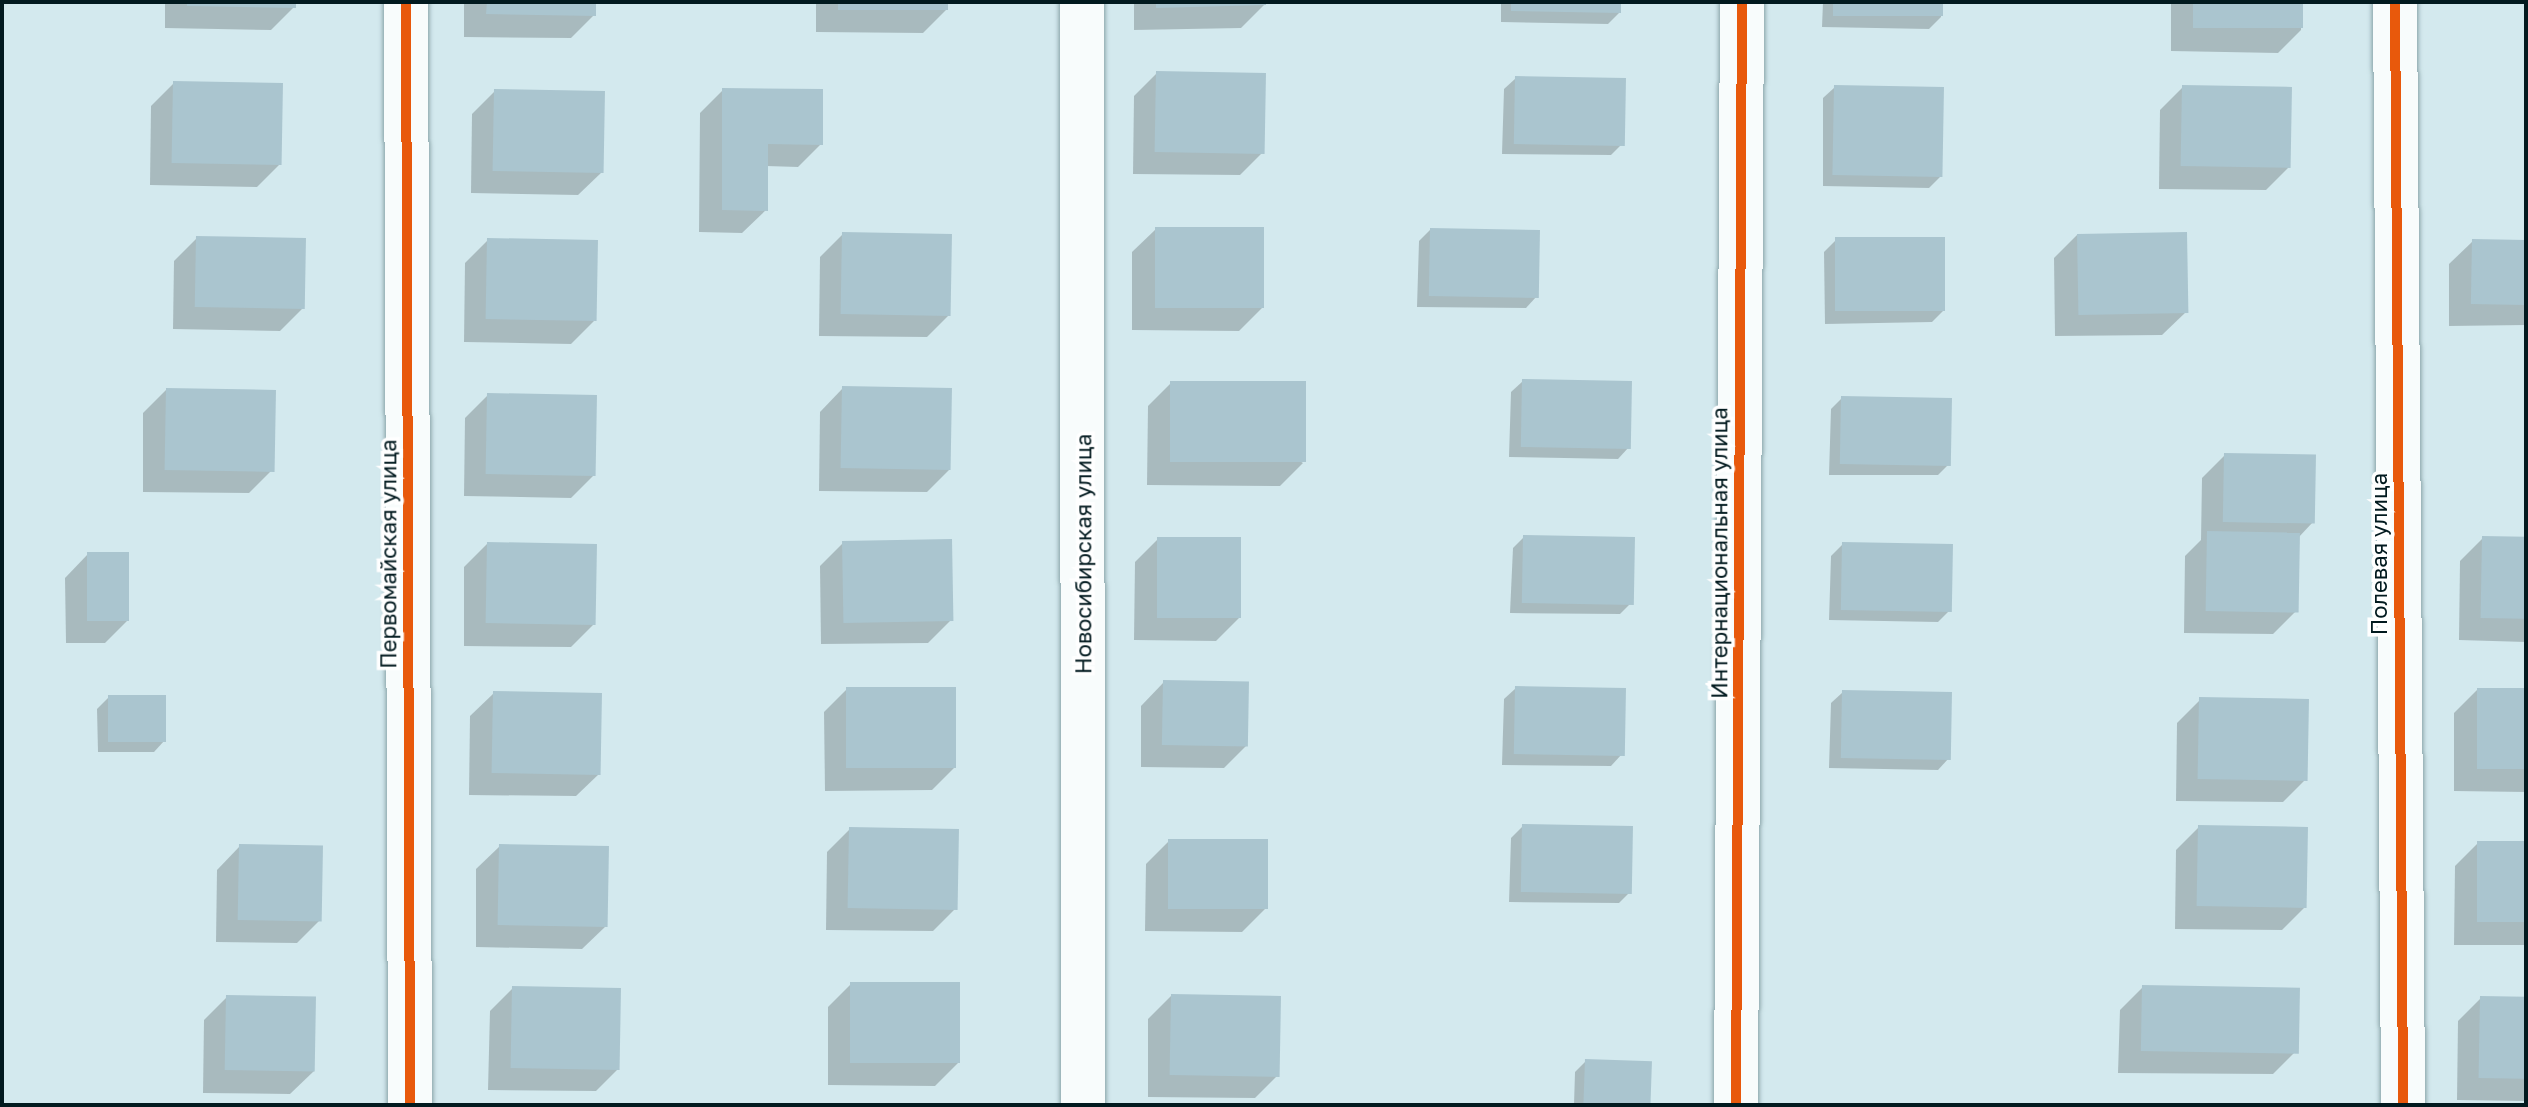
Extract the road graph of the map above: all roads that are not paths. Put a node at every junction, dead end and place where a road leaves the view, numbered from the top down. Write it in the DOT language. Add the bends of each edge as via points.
graph roads {
  1 [pos="406,2"];
  2 [pos="1082,2"];
  3 [pos="1742,2"];
  4 [pos="2395,2"];
  5 [pos="410,1105"];
  6 [pos="1083,1105"];
  7 [pos="1736,1105"];
  8 [pos="2403,1105"];
  1 -- 5 [label="street, Первомайская улица"];
  2 -- 6 [label="street, Новосибирская улица"];
  3 -- 7 [label="street, Интернациональная улица"];
  4 -- 8 [label="street, Полевая улица"];
}
